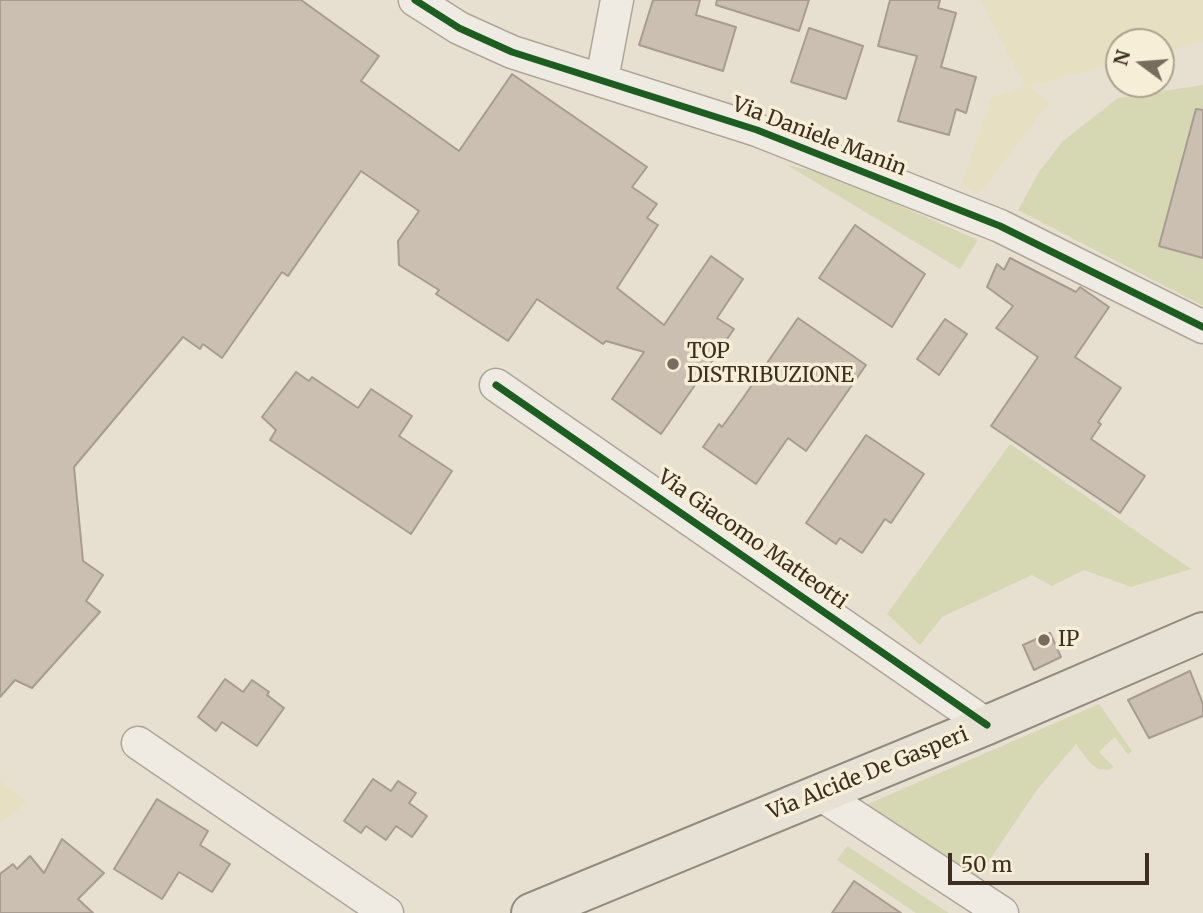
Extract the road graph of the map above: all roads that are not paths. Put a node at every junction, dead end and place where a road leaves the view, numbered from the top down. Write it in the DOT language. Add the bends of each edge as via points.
graph roads {
  1 [pos="415,0"];
  2 [pos="617,0"];
  3 [pos="602,79"];
  4 [pos="1203,327"];
  5 [pos="496,385"];
  6 [pos="1203,632"];
  7 [pos="987,725"];
  8 [pos="138,743"];
  9 [pos="820,794"];
  10 [pos="387,913"];
  11 [pos="531,913"];
  12 [pos="1002,913"];
  1 -- 3 [label="street, Via Daniele Manin" via="512,52"];
  2 -- 3 [label="street"];
  3 -- 4 [label="street, Via Daniele Manin" via="757,130 1000,226"];
  5 -- 7 [label="street, Via Giacomo Matteotti"];
  6 -- 7 [label="main road, Via Alcide De Gasperi"];
  7 -- 9 [label="main road, Via Alcide De Gasperi"];
  8 -- 10 [label="street"];
  9 -- 11 [label="main road, Via Alcide De Gasperi"];
  9 -- 12 [label="street"];
}
